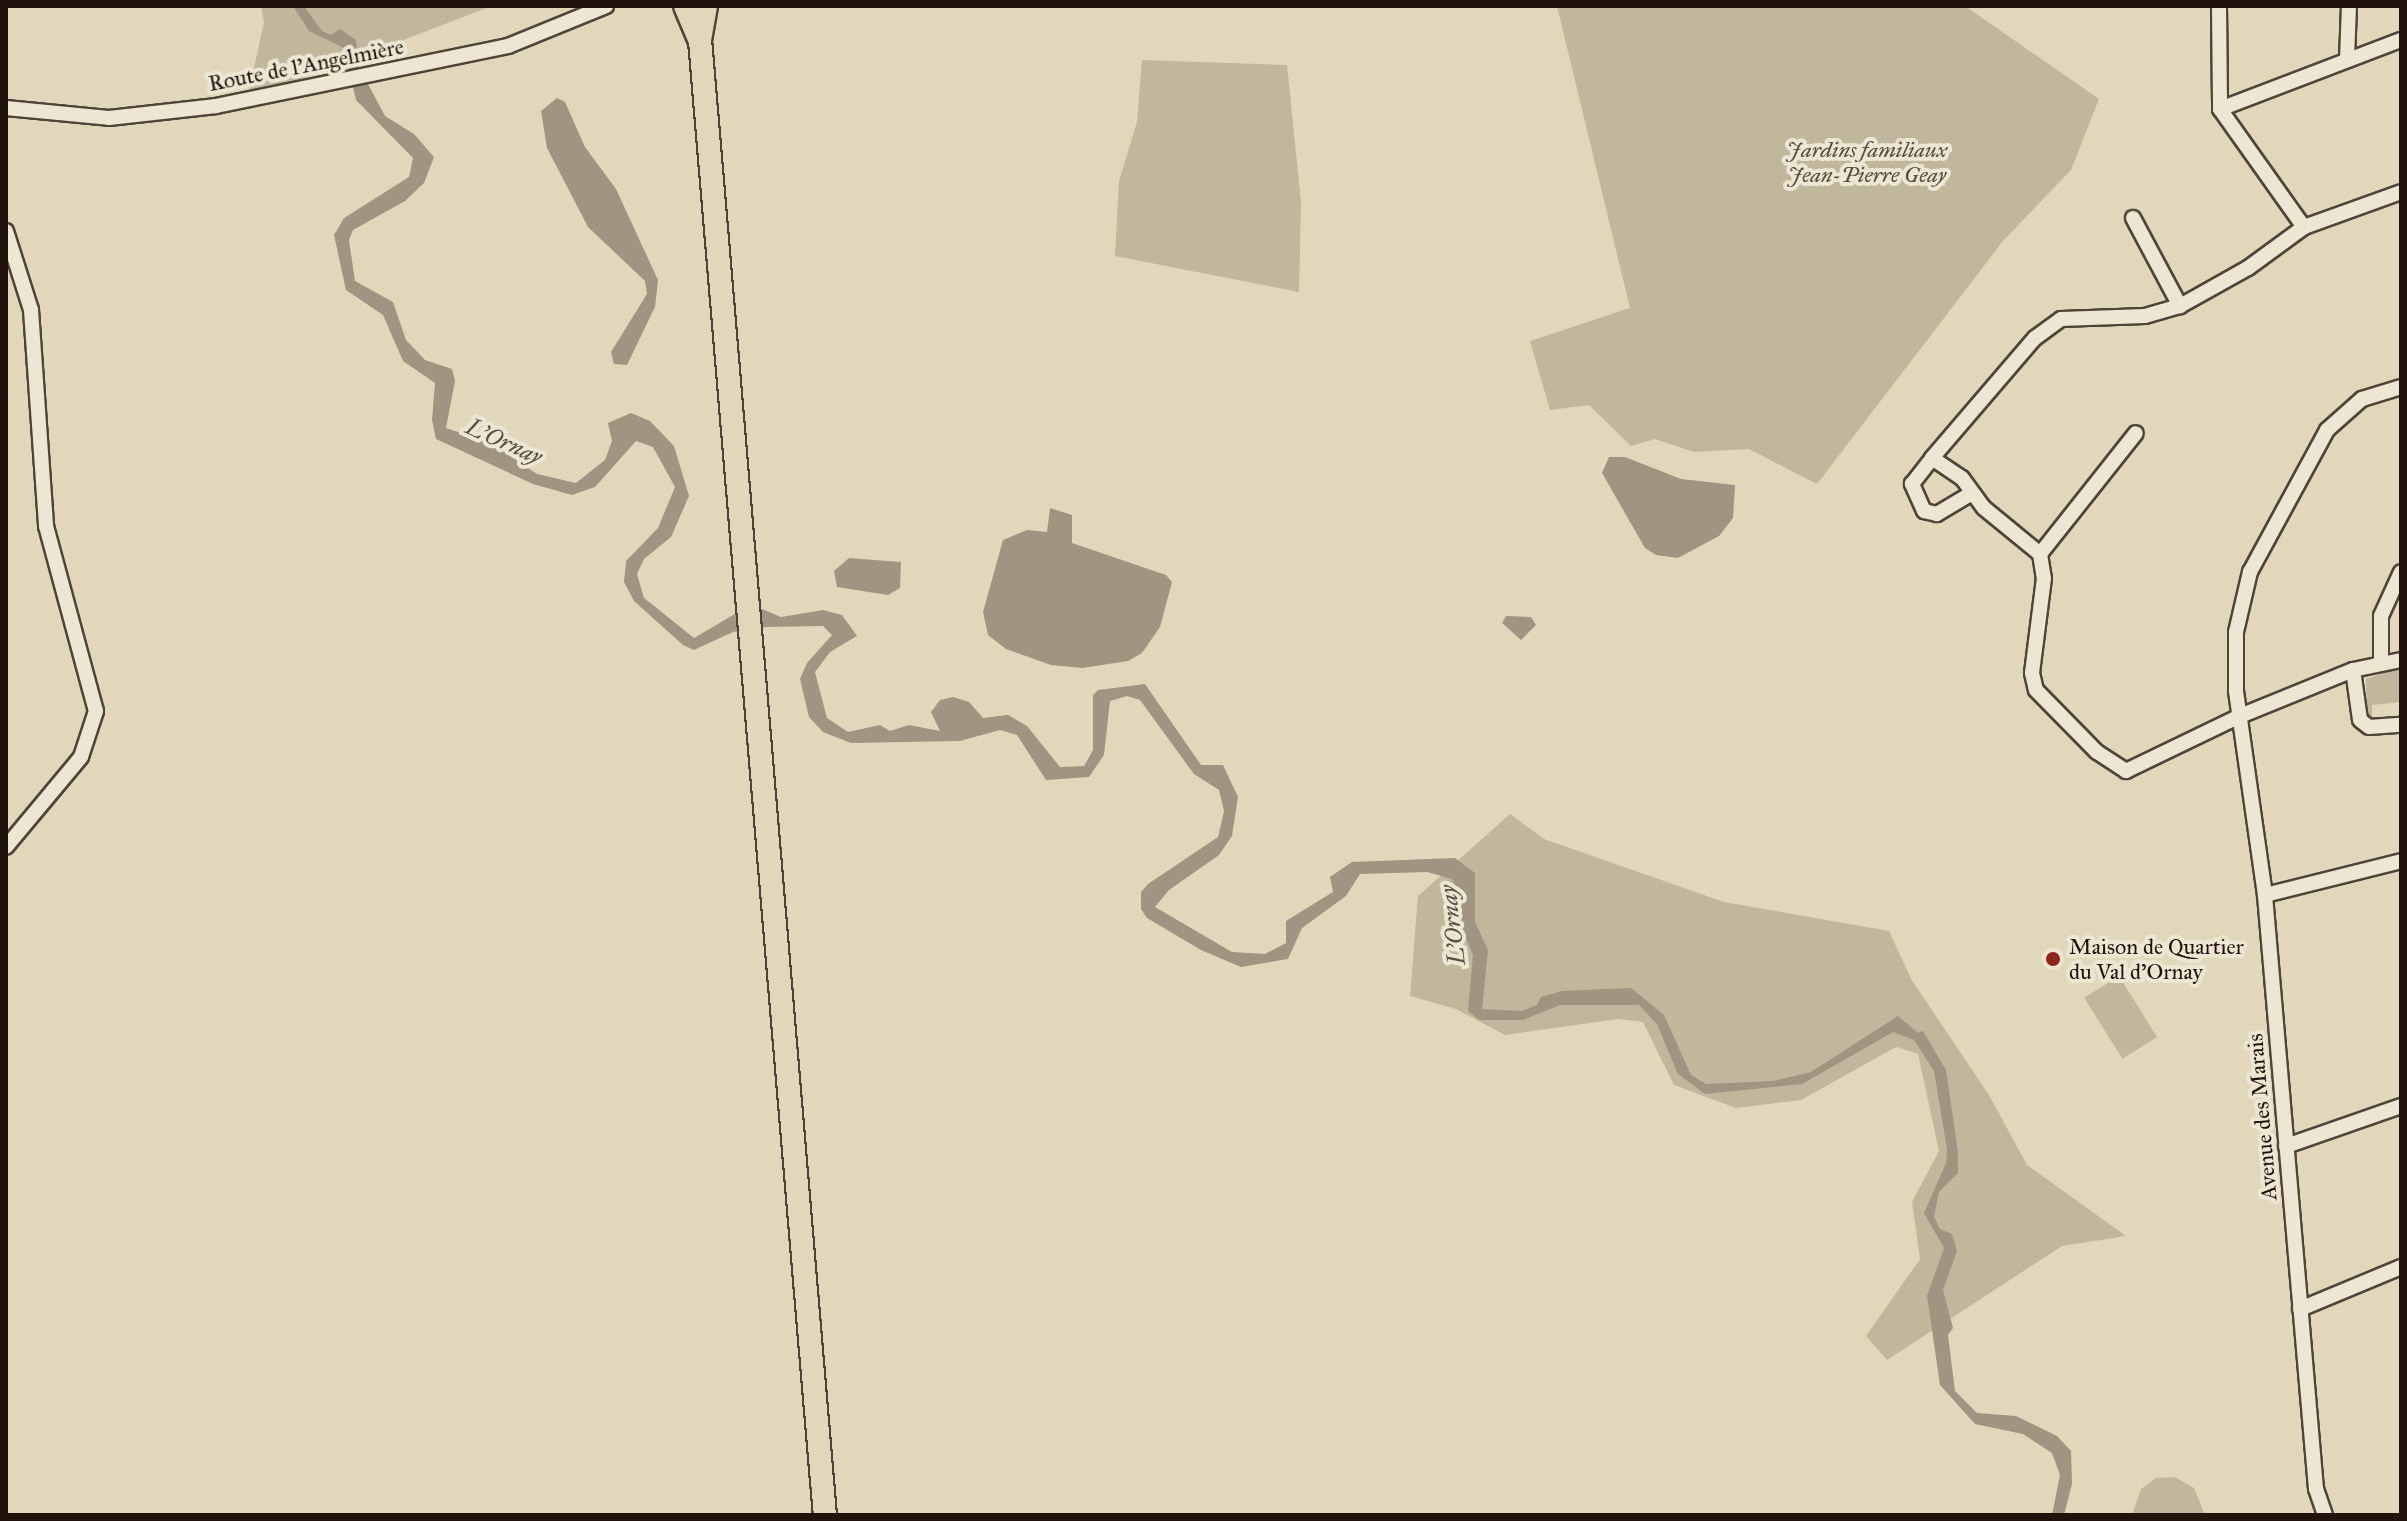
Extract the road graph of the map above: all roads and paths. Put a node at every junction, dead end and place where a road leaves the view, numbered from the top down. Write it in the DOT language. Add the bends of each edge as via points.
graph roads {
  1 [pos="606,6"];
  2 [pos="685,6"];
  3 [pos="706,6"];
  4 [pos="2219,6"];
  5 [pos="2349,6"];
  6 [pos="700,40"];
  7 [pos="2401,40"];
  8 [pos="2347,60"];
  9 [pos="6,108"];
  10 [pos="2220,109"];
  11 [pos="2401,192"];
  12 [pos="2133,218"];
  13 [pos="2304,227"];
  14 [pos="6,231"];
  15 [pos="2180,306"];
  16 [pos="2401,387"];
  17 [pos="2136,433"];
  18 [pos="1932,458"];
  19 [pos="1972,493"];
  20 [pos="2040,554"];
  21 [pos="2401,572"];
  22 [pos="2401,660"];
  23 [pos="2381,663"];
  24 [pos="2353,670"];
  25 [pos="2240,716"];
  26 [pos="2401,725"];
  27 [pos="6,847"];
  28 [pos="2401,861"];
  29 [pos="2265,895"];
  30 [pos="2401,1106"];
  31 [pos="2286,1146"];
  32 [pos="2401,1267"];
  33 [pos="2300,1309"];
  34 [pos="825,1515"];
  35 [pos="2325,1515"];
  1 -- 9 [label="street, Route de l'Angelmière" via="508,46 216,106 109,118"];
  2 -- 6 [label="main road"];
  3 -- 6 [label="main road"];
  4 -- 10 [label="street"];
  5 -- 8 [label="street"];
  6 -- 34 [label="main road"];
  7 -- 8 [label="street"];
  8 -- 10 [label="street"];
  10 -- 13 [label="street"];
  11 -- 13 [label="street"];
  12 -- 15 [label="street"];
  13 -- 15 [label="street" via="2248,268"];
  14 -- 27 [label="street" via="31,310 46,526 96,711 81,757"];
  15 -- 18 [label="street" via="2145,316 2061,319 2035,338"];
  16 -- 25 [label="street, Avenue des Marais" via="2362,399 2327,430 2250,572 2236,632"];
  17 -- 20 [label="street"];
  18 -- 19 [label="street" via="1962,478"];
  18 -- 19 [label="street" via="1912,484 1924,511 1947,512"];
  19 -- 20 [label="street"];
  20 -- 25 [label="street" via="2044,578 2032,673 2036,690 2097,752 2126,771"];
  21 -- 23 [label="street" via="2381,616"];
  22 -- 23 [label="street"];
  23 -- 24 [label="street"];
  24 -- 25 [label="street"];
  24 -- 26 [label="street" via="2360,720 2369,727"];
  25 -- 29 [label="street, Avenue des Marais"];
  28 -- 29 [label="street"];
  29 -- 31 [label="street, Avenue des Marais"];
  30 -- 31 [label="street"];
  31 -- 33 [label="street, Avenue des Marais"];
  32 -- 33 [label="street"];
  33 -- 35 [label="street, Avenue des Marais" via="2316,1489"];
}
